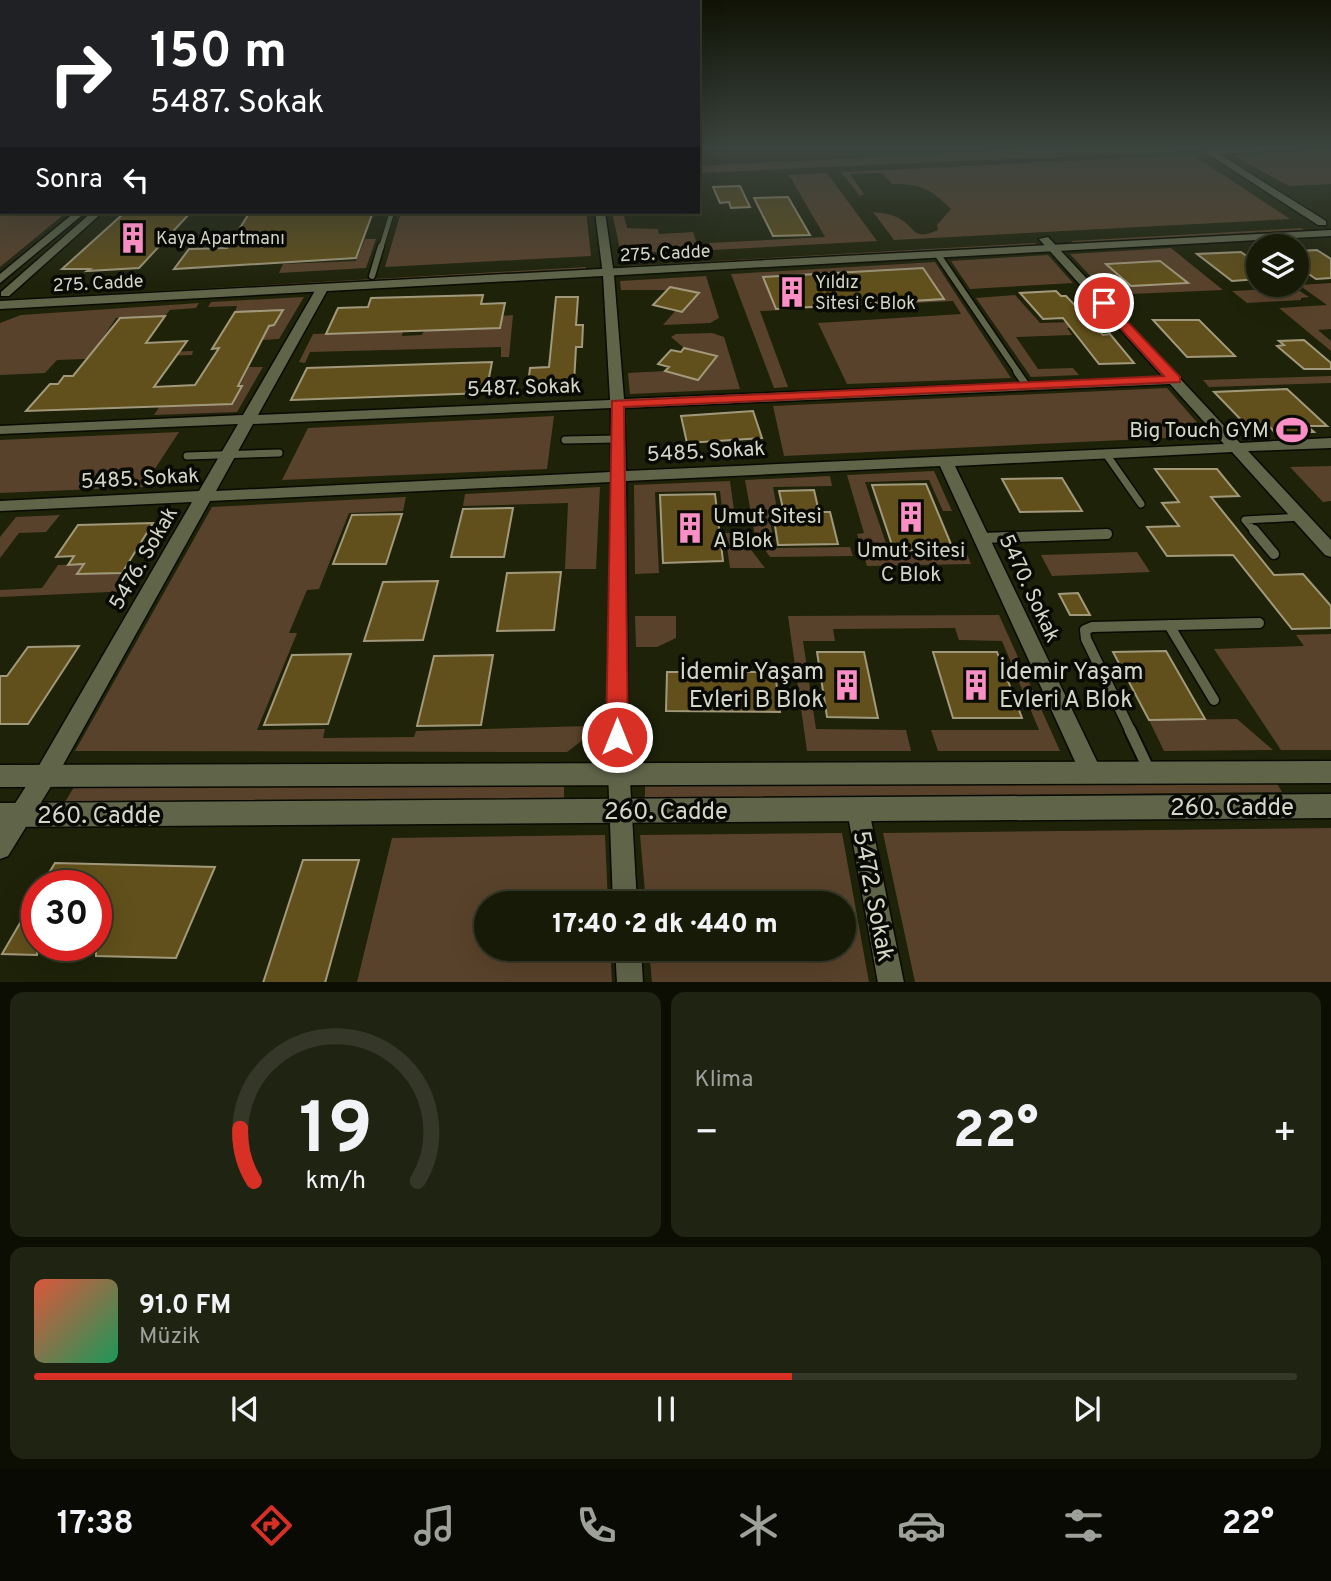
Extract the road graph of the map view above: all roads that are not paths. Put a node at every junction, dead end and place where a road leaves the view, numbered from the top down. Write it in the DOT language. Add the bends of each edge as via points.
graph roads {
  1 [pos="1269,193"];
  2 [pos="79,214"];
  3 [pos="96,214"];
  4 [pos="391,214"];
  5 [pos="600,214"];
  6 [pos="1326,229"];
  7 [pos="1048,244"];
  8 [pos="938,255"];
  9 [pos="608,268"];
  10 [pos="372,276"];
  11 [pos="0,280"];
  12 [pos="322,289"];
  13 [pos="1,298"];
  14 [pos="1175,380"];
  15 [pos="1027,386"];
  16 [pos="617,404"];
  17 [pos="248,419"];
  18 [pos="0,430"];
  19 [pos="617,439"];
  20 [pos="565,440"];
  21 [pos="1331,443"];
  22 [pos="1237,447"];
  23 [pos="279,453"];
  24 [pos="1106,454"];
  25 [pos="228,455"];
  26 [pos="187,456"];
  27 [pos="945,461"];
  28 [pos="618,477"];
  29 [pos="204,496"];
  30 [pos="1141,504"];
  31 [pos="0,506"];
  32 [pos="1301,517"];
  33 [pos="1107,534"];
  34 [pos="982,538"];
  35 [pos="1331,551"];
  36 [pos="1274,554"];
  37 [pos="1259,623"];
  38 [pos="1169,625"];
  39 [pos="1214,700"];
  40 [pos="1091,772"];
  41 [pos="1150,772"];
  42 [pos="1331,772"];
  43 [pos="618,774"];
  44 [pos="0,776"];
  45 [pos="45,776"];
  46 [pos="1331,806"];
  47 [pos="858,810"];
  48 [pos="620,811"];
  49 [pos="11,815"];
  50 [pos="0,848"];
  51 [pos="624,891"];
  52 [pos="629,961"];
  53 [pos="630,982"];
  54 [pos="891,982"];
  1 -- 6 [label="street"];
  2 -- 11 [label="street"];
  3 -- 13 [label="street"];
  4 -- 10 [label="lane"];
  5 -- 9 [label="street"];
  6 -- 7 [label="street, 275. Cadde"];
  7 -- 8 [label="street, 275. Cadde"];
  7 -- 9 [label="street, 275. Cadde"];
  7 -- 14 [label="street"];
  8 -- 9 [label="street, 275. Cadde"];
  8 -- 15 [label="lane"];
  9 -- 10 [label="street, 275. Cadde"];
  9 -- 12 [label="street, 275. Cadde"];
  9 -- 16 [label="street"];
  10 -- 13 [label="street, 275. Cadde"];
  12 -- 13 [label="street, 275. Cadde"];
  12 -- 17 [label="street, 5476. Sokak"];
  14 -- 15 [label="street, 5487. Sokak"];
  14 -- 22 [label="street"];
  15 -- 16 [label="street, 5487. Sokak"];
  16 -- 17 [label="street, 5487. Sokak"];
  16 -- 19 [label="street"];
  17 -- 18 [label="street, 5487. Sokak"];
  17 -- 25 [label="street, 5476. Sokak"];
  19 -- 20 [label="lane"];
  19 -- 28 [label="street"];
  21 -- 22 [label="street, 5485. Sokak"];
  22 -- 24 [label="street, 5485. Sokak"];
  22 -- 32 [label="street"];
  23 -- 25 [label="lane"];
  24 -- 27 [label="street, 5485. Sokak"];
  24 -- 30 [label="lane"];
  25 -- 26 [label="lane"];
  25 -- 29 [label="street, 5476. Sokak"];
  27 -- 28 [label="street, 5485. Sokak"];
  27 -- 34 [label="street, 5470. Sokak"];
  28 -- 29 [label="street, 5485. Sokak"];
  28 -- 43 [label="street"];
  29 -- 31 [label="street, 5485. Sokak"];
  29 -- 45 [label="street, 5476. Sokak"];
  32 -- 35 [label="street"];
  32 -- 36 [label="lane" via="1245,520"];
  33 -- 34 [label="lane"];
  34 -- 40 [label="street, 5470. Sokak"];
  37 -- 38 [label="lane"];
  38 -- 39 [label="lane"];
  38 -- 41 [label="lane" via="1085,630"];
  40 -- 41 [label="street, 260. Cadde"];
  40 -- 43 [label="street, 260. Cadde"];
  41 -- 42 [label="street, 260. Cadde"];
  43 -- 45 [label="street, 260. Cadde"];
  43 -- 48 [label="street"];
  44 -- 45 [label="street, 260. Cadde"];
  45 -- 49 [label="street, 5476. Sokak"];
  46 -- 47 [label="street, 260. Cadde"];
  47 -- 48 [label="street, 260. Cadde"];
  47 -- 54 [label="street, 5472. Sokak"];
  48 -- 49 [label="street, 260. Cadde"];
  48 -- 51 [label="street"];
  49 -- 50 [label="street, 5476. Sokak"];
  52 -- 53 [label="street"];
}
